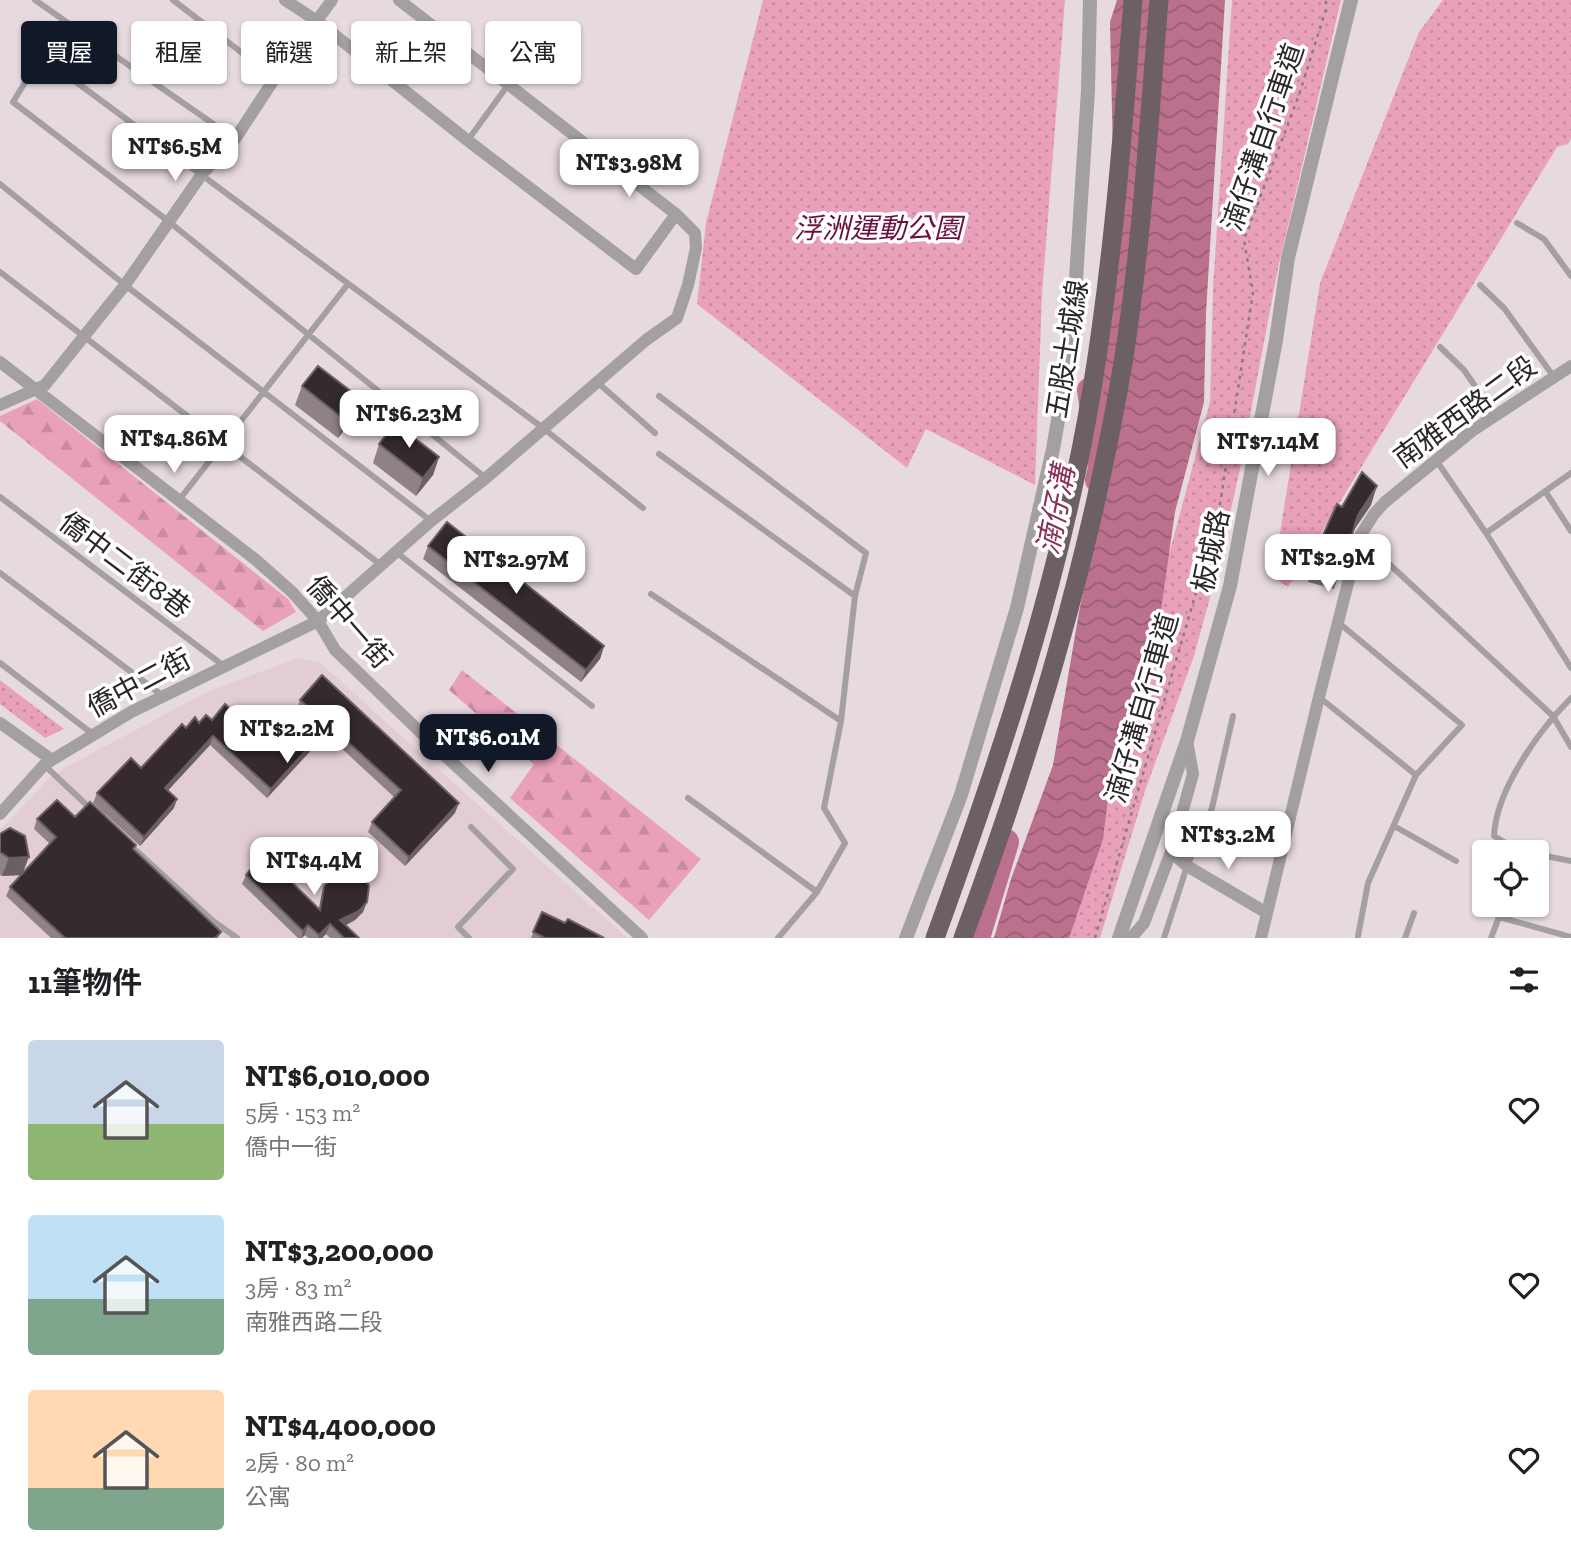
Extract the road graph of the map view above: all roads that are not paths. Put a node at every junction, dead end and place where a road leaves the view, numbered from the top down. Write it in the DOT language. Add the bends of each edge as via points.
graph roads {
  1 [pos="35,0"];
  2 [pos="173,0"];
  3 [pos="285,0"];
  4 [pos="332,0"];
  5 [pos="399,0"];
  6 [pos="1090,0"];
  7 [pos="1133,0"];
  8 [pos="1159,0"];
  9 [pos="1351,0"];
  10 [pos="63,20"];
  11 [pos="317,21"];
  12 [pos="337,37"];
  13 [pos="241,52"];
  14 [pos="24,84"];
  15 [pos="79,84"];
  16 [pos="271,84"];
  17 [pos="508,85"];
  18 [pos="235,139"];
  19 [pos="467,141"];
  20 [pos="202,174"];
  21 [pos="0,184"];
  22 [pos="676,214"];
  23 [pos="168,221"];
  24 [pos="1517,223"];
  25 [pos="0,272"];
  26 [pos="1571,276"];
  27 [pos="348,284"];
  28 [pos="125,285"];
  29 [pos="1480,285"];
  30 [pos="309,334"];
  31 [pos="85,337"];
  32 [pos="1440,347"];
  33 [pos="0,362"];
  34 [pos="1571,366"];
  35 [pos="1554,377"];
  36 [pos="597,382"];
  37 [pos="37,389"];
  38 [pos="262,393"];
  39 [pos="659,396"];
  40 [pos="0,405"];
  41 [pos="1495,415"];
  42 [pos="543,428"];
  43 [pos="655,433"];
  44 [pos="223,443"];
  45 [pos="659,454"];
  46 [pos="1436,460"];
  47 [pos="1571,473"];
  48 [pos="486,478"];
  49 [pos="1545,491"];
  50 [pos="0,497"];
  51 [pos="179,500"];
  52 [pos="643,508"];
  53 [pos="431,521"];
  54 [pos="1571,531"];
  55 [pos="1486,533"];
  56 [pos="1360,537"];
  57 [pos="396,552"];
  58 [pos="381,565"];
  59 [pos="0,573"];
  60 [pos="651,594"];
  61 [pos="855,596"];
  62 [pos="318,621"];
  63 [pos="1337,622"];
  64 [pos="0,663"];
  65 [pos="224,666"];
  66 [pos="1571,668"];
  67 [pos="163,696"];
  68 [pos="1319,697"];
  69 [pos="1571,698"];
  70 [pos="592,706"];
  71 [pos="1233,716"];
  72 [pos="1553,716"];
  73 [pos="841,721"];
  74 [pos="0,723"];
  75 [pos="94,734"];
  76 [pos="1187,741"];
  77 [pos="1571,747"];
  78 [pos="48,762"];
  79 [pos="1416,775"];
  80 [pos="688,798"];
  81 [pos="93,811"];
  82 [pos="0,814"];
  83 [pos="1394,826"];
  84 [pos="471,827"];
  85 [pos="123,839"];
  86 [pos="1500,840"];
  87 [pos="1171,852"];
  88 [pos="1549,856"];
  89 [pos="1456,861"];
  90 [pos="1571,861"];
  91 [pos="1187,866"];
  92 [pos="817,892"];
  93 [pos="1268,913"];
  94 [pos="1414,913"];
  95 [pos="1499,917"];
  96 [pos="1359,937"];
  97 [pos="1571,937"];
  98 [pos="237,938"];
  99 [pos="468,938"];
  100 [pos="642,938"];
  101 [pos="778,938"];
  102 [pos="906,938"];
  103 [pos="936,938"];
  104 [pos="962,938"];
  105 [pos="1119,938"];
  106 [pos="1132,938"];
  107 [pos="1164,938"];
  108 [pos="1261,938"];
  109 [pos="1405,938"];
  110 [pos="1491,938"];
  1 -- 10 [label="lane"];
  2 -- 13 [label="lane"];
  3 -- 11 [label="street"];
  4 -- 11 [label="street"];
  5 -- 17 [label="street, 僑中二街"];
  6 -- 102 [label="street" via="1076,279 1053,450 1013,621 961,795"];
  7 -- 103 [label="highway, 五股土城線" via="1113,227 1092,389 1075,473 1021,688"];
  8 -- 104 [label="highway, 五股土城線" via="1123,362 1099,482 1063,636 1032,741"];
  9 -- 76 [label="street, 板城路" via="1288,258 1230,586"];
  10 -- 18 [label="lane"];
  12 -- 19 [label="street"];
  14 -- 23 [label="lane" via="13,102"];
  15 -- 20 [label="lane"];
  16 -- 18 [label="street"];
  17 -- 19 [label="lane"];
  17 -- 22 [label="street, 僑中二街"];
  18 -- 20 [label="street"];
  19 -- 22 [label="street" via="636,270"];
  20 -- 23 [label="street"];
  20 -- 27 [label="lane"];
  21 -- 28 [label="lane"];
  22 -- 36 [label="street, 僑中二街" via="695,233 696,248 677,318"];
  23 -- 28 [label="street"];
  23 -- 30 [label="lane"];
  24 -- 26 [label="lane" via="1544,239"];
  25 -- 31 [label="lane"];
  27 -- 30 [label="lane"];
  27 -- 42 [label="lane"];
  28 -- 31 [label="street"];
  28 -- 38 [label="lane"];
  29 -- 35 [label="lane" via="1504,308"];
  30 -- 38 [label="lane"];
  30 -- 48 [label="lane"];
  31 -- 37 [label="street" via="45,386"];
  31 -- 44 [label="lane"];
  32 -- 41 [label="lane" via="1464,370"];
  33 -- 37 [label="street, 僑中一街"];
  34 -- 35 [label="street, 南雅西路二段"];
  35 -- 41 [label="street, 南雅西路二段"];
  36 -- 42 [label="street, 僑中二街"];
  36 -- 43 [label="lane"];
  37 -- 40 [label="street"];
  37 -- 51 [label="street, 僑中一街"];
  38 -- 44 [label="lane"];
  38 -- 53 [label="lane"];
  39 -- 61 [label="lane" via="866,552"];
  41 -- 46 [label="street, 南雅西路二段"];
  42 -- 48 [label="street, 僑中二街"];
  42 -- 52 [label="lane"];
  44 -- 51 [label="lane"];
  44 -- 58 [label="lane"];
  45 -- 61 [label="lane"];
  46 -- 55 [label="lane"];
  46 -- 56 [label="street, 南雅西路二段" via="1385,502"];
  47 -- 49 [label="lane"];
  48 -- 53 [label="street, 僑中二街"];
  49 -- 54 [label="lane"];
  49 -- 55 [label="lane"];
  50 -- 65 [label="lane, 僑中二街8巷"];
  51 -- 62 [label="street, 僑中一街" via="292,592"];
  53 -- 57 [label="street, 僑中二街"];
  55 -- 66 [label="lane"];
  56 -- 63 [label="street, 南雅西路二段"];
  56 -- 72 [label="lane"];
  57 -- 58 [label="street, 僑中二街"];
  57 -- 70 [label="lane"];
  58 -- 62 [label="street, 僑中二街"];
  59 -- 67 [label="lane"];
  60 -- 73 [label="lane"];
  61 -- 73 [label="lane"];
  62 -- 65 [label="street, 僑中二街"];
  62 -- 100 [label="street, 僑中一街" via="335,650"];
  63 -- 68 [label="street, 南雅西路二段"];
  63 -- 79 [label="lane" via="1462,724"];
  64 -- 75 [label="lane"];
  65 -- 67 [label="street, 僑中二街"];
  67 -- 75 [label="street, 僑中二街"];
  68 -- 79 [label="lane"];
  68 -- 93 [label="street, 南雅西路二段"];
  69 -- 72 [label="lane"];
  71 -- 91 [label="lane" via="1212,808"];
  72 -- 77 [label="lane"];
  72 -- 86 [label="lane" via="1504,790 1495,821 1494,836"];
  73 -- 92 [label="lane" via="824,808 845,843"];
  74 -- 78 [label="street"];
  75 -- 78 [label="street, 僑中二街"];
  76 -- 87 [label="street" via="1193,774"];
  76 -- 105 [label="street, 板城路"];
  78 -- 81 [label="lane"];
  78 -- 82 [label="street, 僑中二街"];
  79 -- 83 [label="lane"];
  80 -- 92 [label="lane"];
  83 -- 89 [label="lane"];
  83 -- 96 [label="lane" via="1368,883"];
  84 -- 99 [label="lane" via="513,869 458,928"];
  85 -- 98 [label="lane"];
  87 -- 91 [label="street"];
  87 -- 106 [label="street" via="1144,923"];
  88 -- 90 [label="lane"];
  91 -- 93 [label="street"];
  91 -- 107 [label="lane"];
  92 -- 101 [label="lane"];
  93 -- 108 [label="street, 南雅西路二段"];
  94 -- 109 [label="lane"];
  95 -- 97 [label="lane"];
  95 -- 110 [label="lane"];
}
